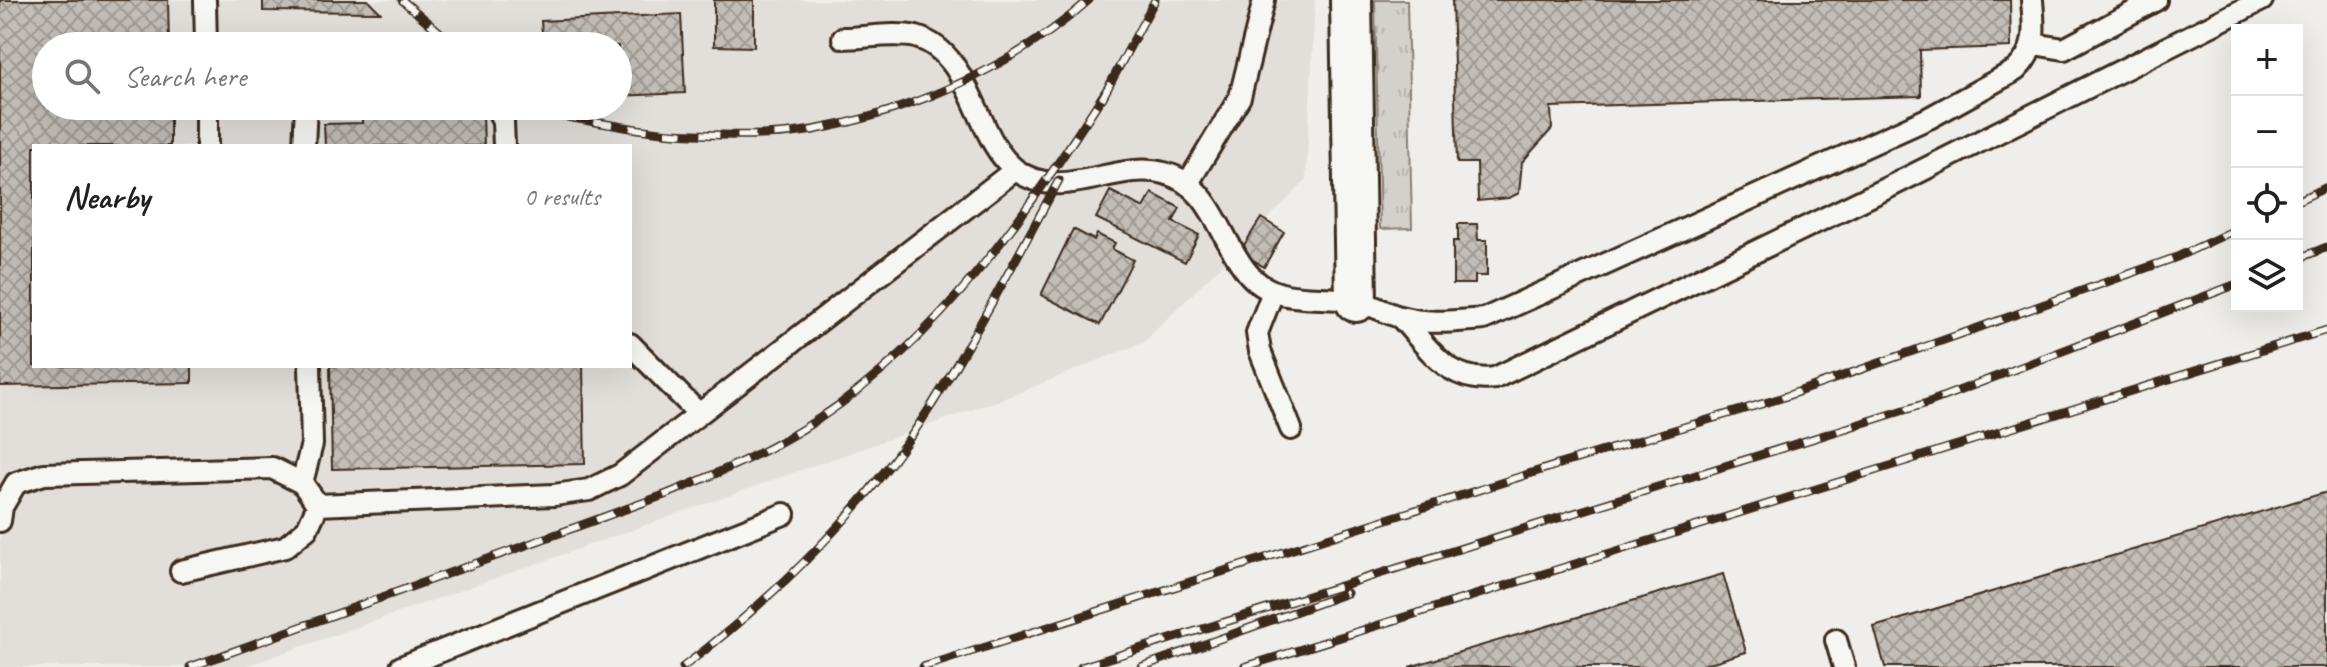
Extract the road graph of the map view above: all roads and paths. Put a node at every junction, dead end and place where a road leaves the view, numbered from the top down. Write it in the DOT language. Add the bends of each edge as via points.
graph roads {
  1 [pos="205,0"];
  2 [pos="1264,0"];
  3 [pos="1351,0"];
  4 [pos="2032,0"];
  5 [pos="2156,0"];
  6 [pos="2262,0"];
  7 [pos="206,32"];
  8 [pos="843,38"];
  9 [pos="2034,44"];
  10 [pos="207,120"];
  11 [pos="305,120"];
  12 [pos="503,120"];
  13 [pos="207,144"];
  14 [pos="304,144"];
  15 [pos="504,144"];
  16 [pos="1015,170"];
  17 [pos="1188,183"];
  18 [pos="1273,292"];
  19 [pos="1356,301"];
  20 [pos="1401,318"];
  21 [pos="632,346"];
  22 [pos="310,368"];
  23 [pos="699,414"];
  24 [pos="1291,429"];
  25 [pos="302,483"];
  26 [pos="318,505"];
  27 [pos="784,514"];
  28 [pos="0,521"];
  29 [pos="181,571"];
  30 [pos="1836,640"];
  31 [pos="401,667"];
  32 [pos="1844,667"];
  1 -- 7 [label="lane"];
  2 -- 17 [label="lane" via="1240,97"];
  3 -- 19 [label="street"];
  4 -- 9 [label="lane"];
  5 -- 9 [label="lane" via="2064,49"];
  6 -- 20 [label="lane" via="1495,378 1472,381 1449,368"];
  8 -- 16 [label="lane" via="916,37 946,55"];
  9 -- 20 [label="lane" via="2016,70 1929,118 1484,319 1436,323"];
  10 -- 13 [label="lane"];
  11 -- 14 [label="lane"];
  12 -- 15 [label="lane"];
  16 -- 17 [label="lane" via="1045,182 1087,182 1132,170 1163,172"];
  16 -- 23 [label="lane"];
  17 -- 18 [label="lane" via="1206,201 1247,273"];
  18 -- 19 [label="lane" via="1291,298"];
  18 -- 24 [label="lane" via="1257,333"];
  19 -- 20 [label="lane"];
  21 -- 23 [label="lane"];
  22 -- 25 [label="lane" via="312,444"];
  23 -- 26 [label="lane" via="620,475 589,490"];
  25 -- 26 [label="lane"];
  25 -- 28 [label="lane" via="272,468 44,474 16,483"];
  26 -- 29 [label="lane" via="307,529 285,547"];
  27 -- 31 [label="lane"];
  30 -- 32 [label="lane"];
}
